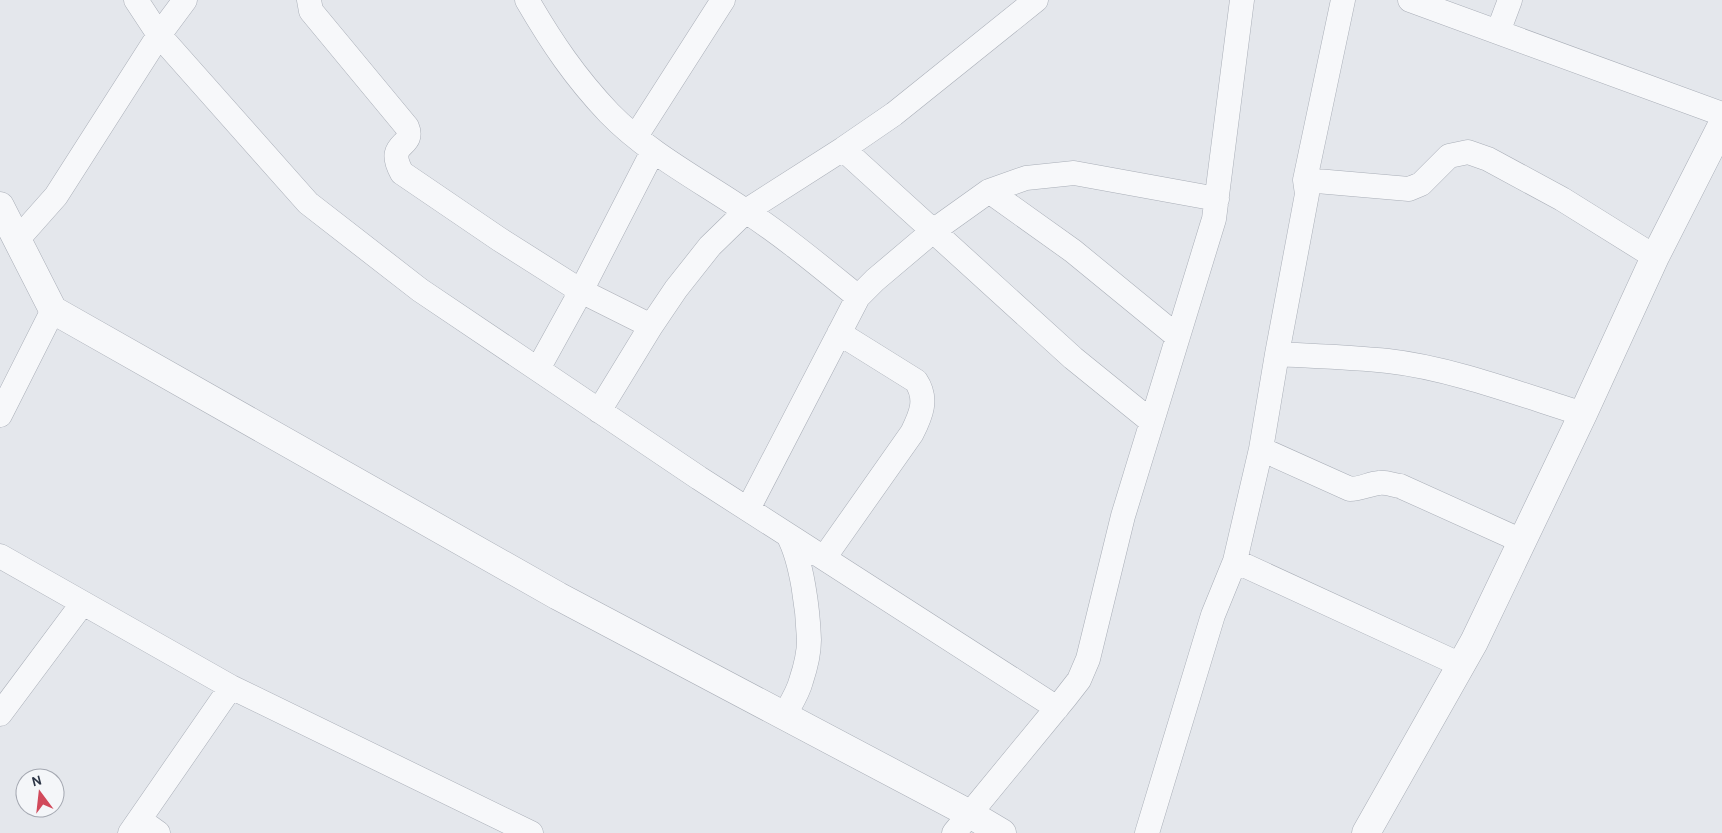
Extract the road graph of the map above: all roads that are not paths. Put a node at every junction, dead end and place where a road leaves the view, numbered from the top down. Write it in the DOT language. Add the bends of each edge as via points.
graph roads {
  1 [pos="136,0"];
  2 [pos="185,0"];
  3 [pos="308,0"];
  4 [pos="527,0"];
  5 [pos="723,0"];
  6 [pos="1036,0"];
  7 [pos="1242,0"];
  8 [pos="1343,0"];
  9 [pos="1410,0"];
  10 [pos="1510,0"];
  11 [pos="1498,32"];
  12 [pos="159,35"];
  13 [pos="1722,114"];
  14 [pos="1722,125"];
  15 [pos="644,144"];
  16 [pos="843,149"];
  17 [pos="1305,180"];
  18 [pos="989,191"];
  19 [pos="1216,199"];
  20 [pos="0,206"];
  21 [pos="746,211"];
  22 [pos="933,231"];
  23 [pos="17,240"];
  24 [pos="1655,257"];
  25 [pos="582,291"];
  26 [pos="858,297"];
  27 [pos="53,310"];
  28 [pos="651,326"];
  29 [pos="839,332"];
  30 [pos="1178,337"];
  31 [pos="1277,354"];
  32 [pos="538,369"];
  33 [pos="3,400"];
  34 [pos="600,411"];
  35 [pos="1583,414"];
  36 [pos="1152,422"];
  37 [pos="1261,449"];
  38 [pos="748,509"];
  39 [pos="788,535"];
  40 [pos="1522,541"];
  41 [pos="0,556"];
  42 [pos="824,558"];
  43 [pos="1234,561"];
  44 [pos="82,604"];
  45 [pos="1460,665"];
  46 [pos="231,687"];
  47 [pos="1056,708"];
  48 [pos="0,714"];
  49 [pos="784,716"];
  50 [pos="962,823"];
  51 [pos="502,827"];
  52 [pos="143,829"];
  53 [pos="531,833"];
  54 [pos="1002,833"];
  55 [pos="1147,833"];
  56 [pos="1366,833"];
  1 -- 12 [label="street"];
  2 -- 12 [label="street"];
  3 -- 25 [label="street" via="311,10 407,127 408,139 397,150 396,157 402,173"];
  4 -- 15 [label="street" via="572,72 610,114"];
  5 -- 15 [label="street"];
  6 -- 16 [label="street" via="894,114"];
  7 -- 19 [label="street"];
  8 -- 17 [label="street"];
  9 -- 11 [label="street"];
  10 -- 11 [label="street"];
  11 -- 13 [label="street"];
  12 -- 23 [label="street" via="56,196"];
  12 -- 32 [label="street" via="308,203 420,290"];
  14 -- 24 [label="street"];
  15 -- 21 [label="street"];
  15 -- 25 [label="street"];
  16 -- 21 [label="street"];
  16 -- 22 [label="street"];
  17 -- 24 [label="street" via="1408,189 1421,184 1449,156 1468,152 1488,159 1562,199"];
  17 -- 31 [label="street" via="1307,194"];
  18 -- 19 [label="street" via="1026,178 1074,173"];
  18 -- 22 [label="street"];
  18 -- 30 [label="street" via="1073,251"];
  19 -- 30 [label="street" via="1214,219"];
  20 -- 23 [label="street"];
  21 -- 26 [label="street"];
  21 -- 28 [label="street" via="710,246"];
  22 -- 26 [label="street"];
  22 -- 36 [label="street" via="1073,358"];
  23 -- 27 [label="street"];
  24 -- 35 [label="street"];
  25 -- 28 [label="street"];
  25 -- 32 [label="street"];
  26 -- 29 [label="street"];
  27 -- 33 [label="street"];
  27 -- 49 [label="street" via="558,596"];
  28 -- 34 [label="street"];
  29 -- 38 [label="street"];
  29 -- 42 [label="street" via="916,381 923,402 912,433"];
  30 -- 36 [label="street"];
  31 -- 35 [label="street" via="1388,361 1416,366 1464,377"];
  31 -- 37 [label="street"];
  32 -- 34 [label="street"];
  34 -- 38 [label="street"];
  35 -- 40 [label="street"];
  36 -- 47 [label="street" via="1123,516 1088,659 1079,680"];
  37 -- 40 [label="street" via="1350,489 1377,483 1400,486"];
  37 -- 43 [label="street"];
  38 -- 39 [label="street"];
  39 -- 42 [label="street"];
  39 -- 49 [label="street" via="797,558 809,642 801,683"];
  40 -- 45 [label="street"];
  41 -- 44 [label="street"];
  42 -- 47 [label="street"];
  43 -- 45 [label="street"];
  43 -- 55 [label="street" via="1213,615"];
  44 -- 46 [label="street"];
  44 -- 48 [label="street"];
  45 -- 56 [label="street"];
  46 -- 51 [label="street"];
  46 -- 52 [label="street"];
  47 -- 50 [label="street"];
  49 -- 50 [label="street"];
  50 -- 54 [label="street"];
  51 -- 53 [label="street"];
}
